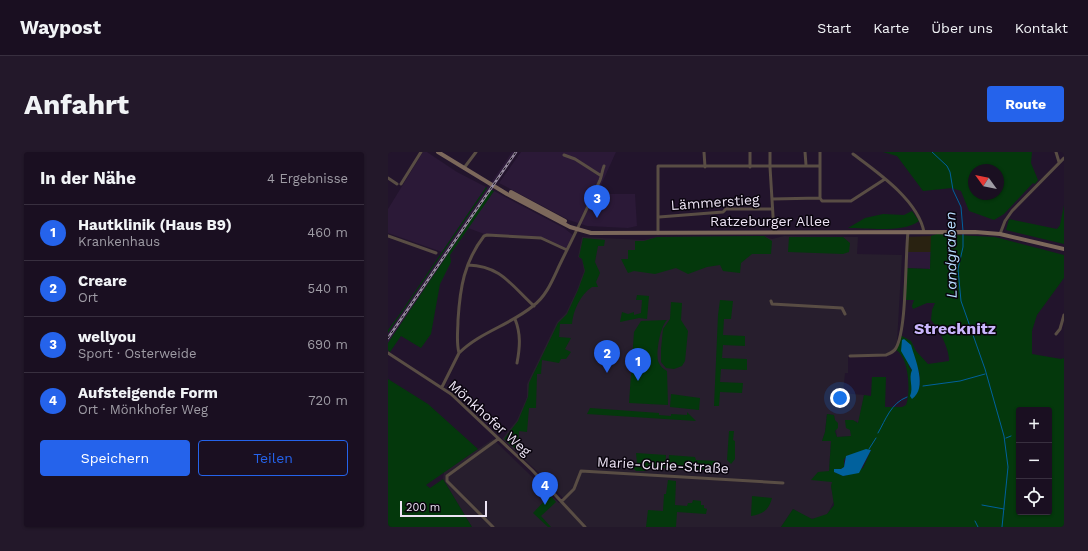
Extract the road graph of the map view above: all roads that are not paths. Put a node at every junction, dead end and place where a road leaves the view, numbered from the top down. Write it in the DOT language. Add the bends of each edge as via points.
graph roads {
  1 [pos="422,152"];
  2 [pos="438,152"];
  3 [pos="476,152"];
  4 [pos="704,152"];
  5 [pos="750,152"];
  6 [pos="770,152"];
  7 [pos="805,152"];
  8 [pos="820,152"];
  9 [pos="1056,152"];
  10 [pos="853,154"];
  11 [pos="564,155"];
  12 [pos="1064,158"];
  13 [pos="1059,162"];
  14 [pos="806,165"];
  15 [pos="604,166"];
  16 [pos="820,166"];
  17 [pos="705,167"];
  18 [pos="750,167"];
  19 [pos="770,167"];
  20 [pos="464,168"];
  21 [pos="600,174"];
  22 [pos="388,178"];
  23 [pos="885,179"];
  24 [pos="820,198"];
  25 [pos="772,199"];
  26 [pos="772,209"];
  27 [pos="659,217"];
  28 [pos="577,229"];
  29 [pos="774,232"];
  30 [pos="908,232"];
  31 [pos="924,232"];
  32 [pos="658,233"];
  33 [pos="1000,234"];
  34 [pos="388,236"];
  35 [pos="1064,249"];
  36 [pos="567,250"];
  37 [pos="436,253"];
  38 [pos="468,265"];
  39 [pos="771,301"];
  40 [pos="534,306"];
  41 [pos="845,314"];
  42 [pos="1064,315"];
  43 [pos="515,318"];
  44 [pos="1056,334"];
  45 [pos="388,353"];
  46 [pos="459,353"];
  47 [pos="850,356"];
  48 [pos="517,363"];
  49 [pos="442,388"];
  50 [pos="498,439"];
  51 [pos="783,483"];
  52 [pos="562,501"];
  53 [pos="493,527"];
  54 [pos="585,527"];
  1 -- 22 [label="street" via="399,184"];
  2 -- 20 [label="main road, Ratzeburger Allee"];
  3 -- 20 [label="street"];
  4 -- 17 [label="street"];
  5 -- 18 [label="street"];
  6 -- 19 [label="street"];
  7 -- 14 [label="street"];
  8 -- 16 [label="street"];
  9 -- 13 [label="street"];
  10 -- 23 [label="street"];
  11 -- 21 [label="street" via="576,159"];
  12 -- 13 [label="street"];
  13 -- 33 [label="street" via="1012,211"];
  14 -- 16 [label="street"];
  14 -- 19 [label="street"];
  15 -- 21 [label="street"];
  16 -- 24 [label="street"];
  17 -- 18 [label="street"];
  17 -- 27 [label="street" via="658,166"];
  18 -- 19 [label="street"];
  19 -- 25 [label="street"];
  20 -- 28 [label="main road, Ratzeburger Allee"];
  21 -- 28 [label="street" via="600,180"];
  23 -- 24 [label="street" via="851,201 822,201"];
  23 -- 31 [label="street" via="908,202"];
  24 -- 25 [label="street"];
  25 -- 26 [label="street"];
  26 -- 27 [label="street, Lämmerstieg" via="726,209 723,212"];
  26 -- 29 [label="street"];
  27 -- 32 [label="street"];
  28 -- 32 [label="main road, Ratzeburger Allee" via="600,234"];
  28 -- 36 [label="street"];
  29 -- 30 [label="main road, Ratzeburger Allee"];
  29 -- 32 [label="main road, Ratzeburger Allee"];
  30 -- 31 [label="main road, Ratzeburger Allee"];
  30 -- 47 [label="street" via="902,320 897,345 892,353 886,355"];
  31 -- 33 [label="main road, Ratzeburger Allee"];
  33 -- 35 [label="main road, Ratzeburger Allee"];
  34 -- 37 [label="street"];
  36 -- 38 [label="street" via="539,237 484,236"];
  36 -- 40 [label="street" via="551,283"];
  38 -- 40 [label="street" via="493,270"];
  38 -- 46 [label="street" via="460,291 457,337"];
  39 -- 41 [label="street" via="772,304 842,308"];
  40 -- 43 [label="street"];
  42 -- 44 [label="street"];
  43 -- 46 [label="street" via="475,339"];
  43 -- 48 [label="street" via="520,343"];
  45 -- 49 [label="street, Mönkhofer Weg"];
  46 -- 49 [label="street"];
  49 -- 50 [label="street, Mönkhofer Weg"];
  50 -- 52 [label="street, Mönkhofer Weg"];
  50 -- 53 [label="street" via="447,476 447,481"];
  51 -- 52 [label="street, Marie-Curie-Straße" via="581,471 574,489"];
  52 -- 54 [label="street, Mönkhofer Weg"];
}
